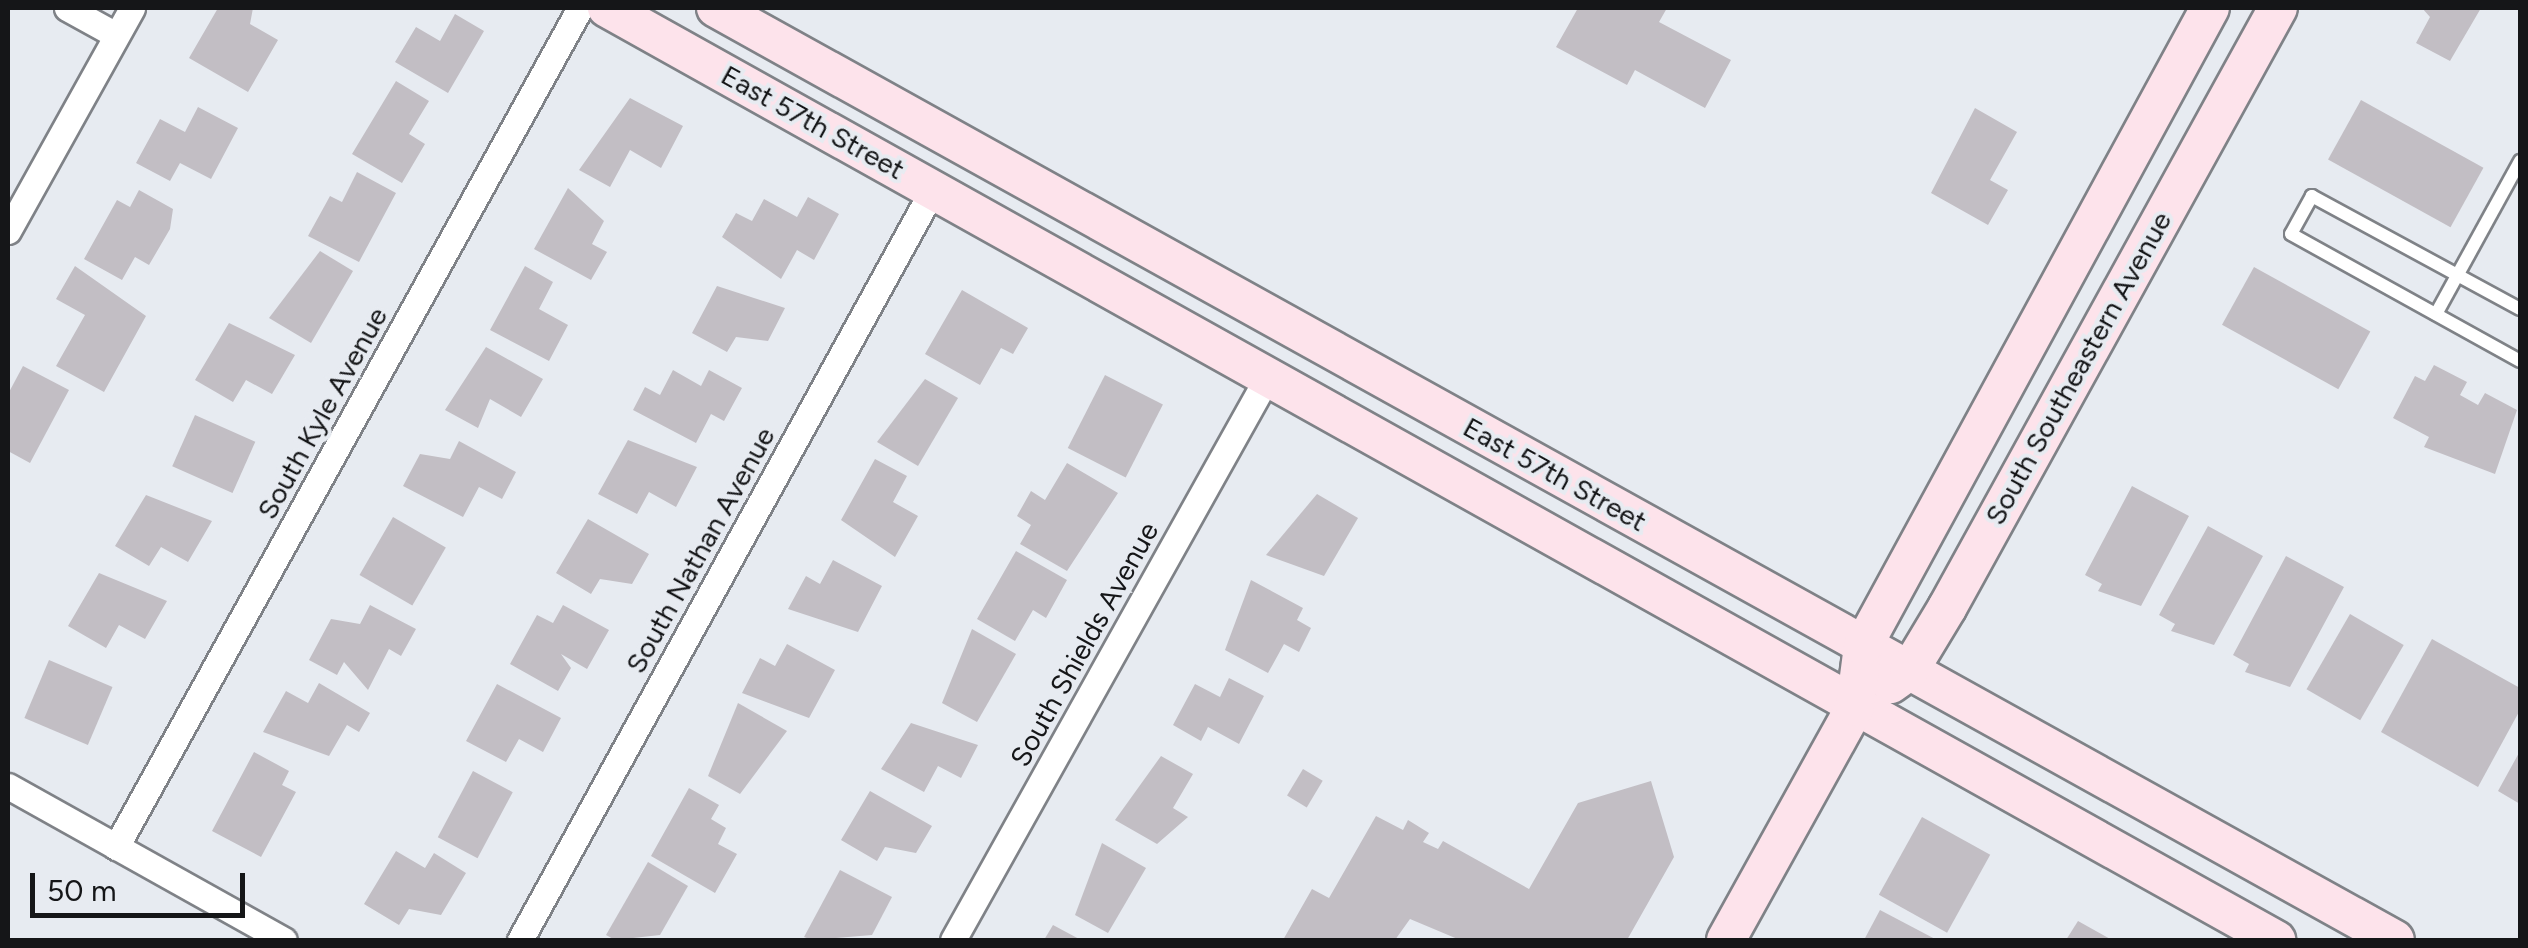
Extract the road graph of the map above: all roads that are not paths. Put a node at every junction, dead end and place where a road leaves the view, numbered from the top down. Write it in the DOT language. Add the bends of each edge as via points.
graph roads {
  1 [pos="67,8"];
  2 [pos="132,8"];
  3 [pos="580,8"];
  4 [pos="608,8"];
  5 [pos="716,8"];
  6 [pos="2210,8"];
  7 [pos="2278,8"];
  8 [pos="116,36"];
  9 [pos="2520,161"];
  10 [pos="933,189"];
  11 [pos="8,232"];
  12 [pos="2457,275"];
  13 [pos="2520,309"];
  14 [pos="2436,314"];
  15 [pos="2520,361"];
  16 [pos="1268,378"];
  17 [pos="1864,646"];
  18 [pos="1909,672"];
  19 [pos="1855,707"];
  20 [pos="8,786"];
  21 [pos="116,847"];
  22 [pos="2235,930"];
  23 [pos="284,940"];
  24 [pos="520,940"];
  25 [pos="953,940"];
  26 [pos="1726,940"];
  27 [pos="2276,940"];
  28 [pos="2394,940"];
  1 -- 8 [label="street"];
  2 -- 8 [label="street"];
  3 -- 21 [label="street, South Kyle Avenue"];
  4 -- 10 [label="main road, East 57th Street"];
  5 -- 17 [label="main road, East 57th Street"];
  6 -- 17 [label="main road, South Southeastern Avenue"];
  7 -- 18 [label="main road, South Southeastern Avenue"];
  8 -- 11 [label="street"];
  9 -- 12 [label="lane"];
  10 -- 16 [label="main road, East 57th Street"];
  10 -- 24 [label="street, South Nathan Avenue"];
  12 -- 13 [label="lane"];
  12 -- 14 [label="lane"];
  12 -- 14 [label="lane" via="2312,196 2291,234"];
  14 -- 15 [label="lane"];
  16 -- 19 [label="main road, East 57th Street"];
  16 -- 25 [label="street, South Shields Avenue"];
  17 -- 18 [label="main road, East 57th Street"];
  17 -- 19 [label="main road, South Southeastern Avenue"];
  18 -- 19 [label="main road, South Southeastern Avenue"];
  18 -- 28 [label="main road, East 57th Street"];
  19 -- 22 [label="main road, East 57th Street"];
  19 -- 26 [label="main road, South Southeastern Avenue"];
  20 -- 21 [label="street"];
  21 -- 23 [label="street"];
  22 -- 27 [label="main road, East 57th Street"];
}
